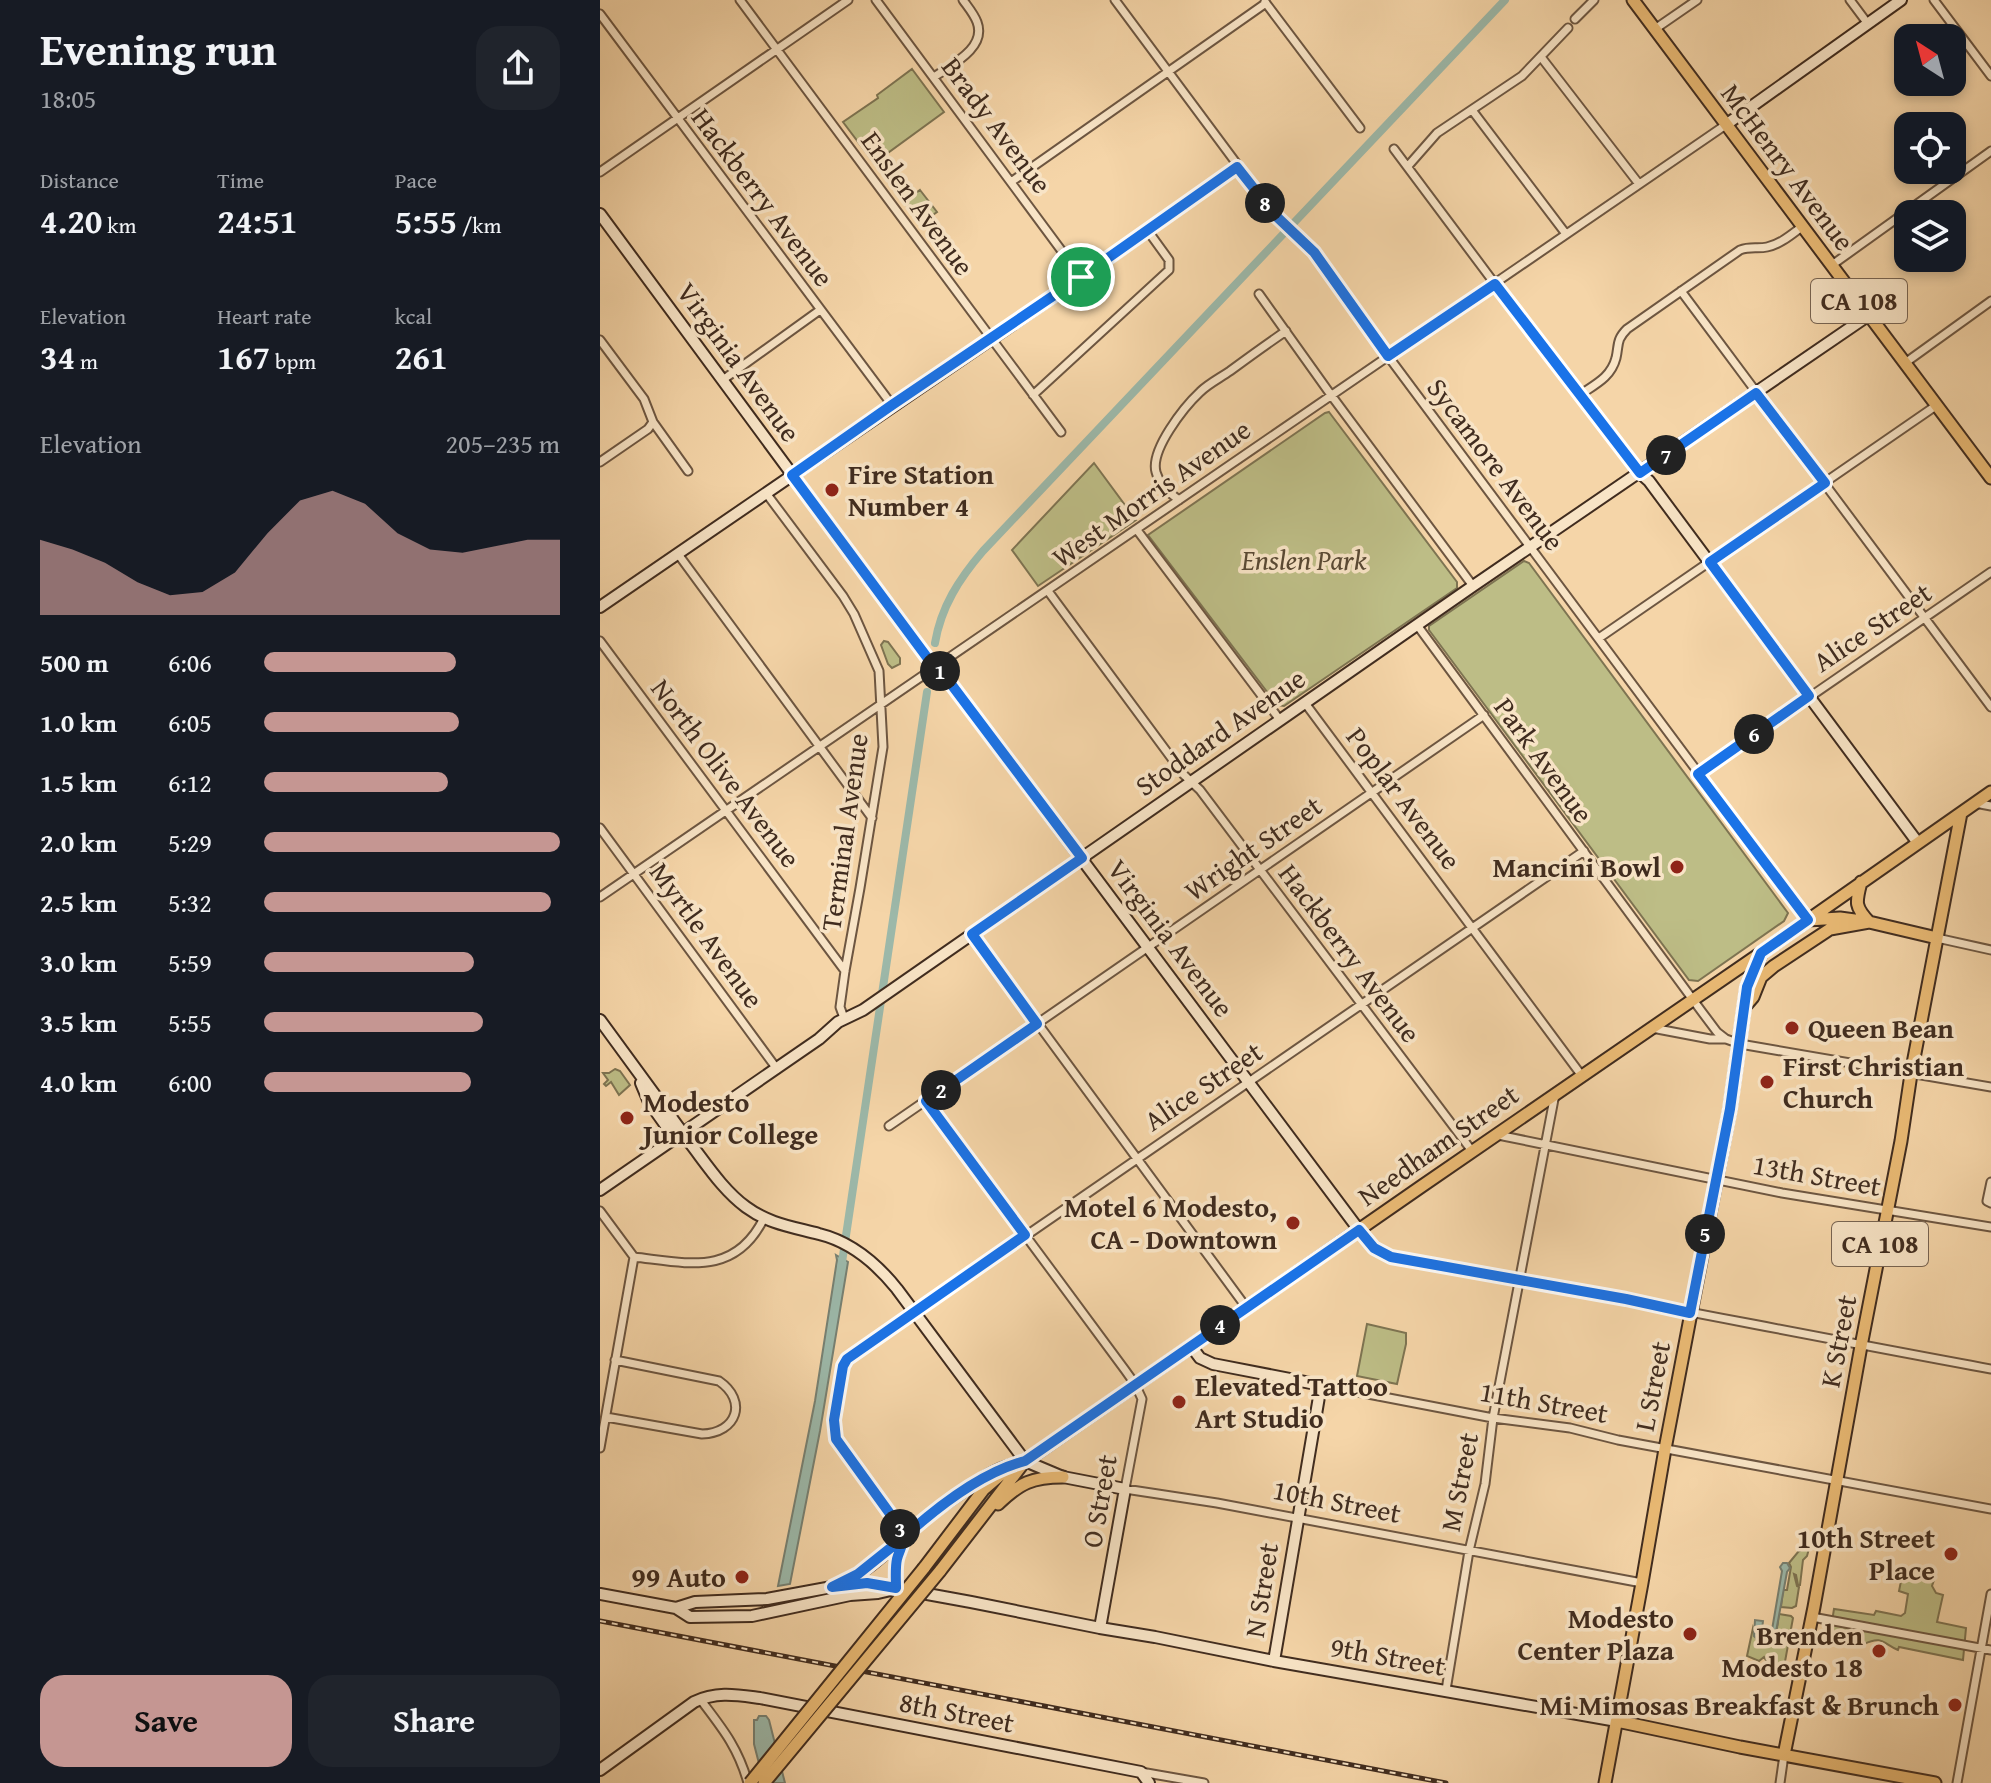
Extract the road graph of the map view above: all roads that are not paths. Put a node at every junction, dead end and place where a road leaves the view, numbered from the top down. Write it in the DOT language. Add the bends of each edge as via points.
graph roads {
  1 [pos="740,0"];
  2 [pos="848,0"];
  3 [pos="876,0"];
  4 [pos="963,0"];
  5 [pos="1115,0"];
  6 [pos="1594,0"];
  7 [pos="1633,0"];
  8 [pos="1697,0"];
  9 [pos="1850,0"];
  10 [pos="1901,0"];
  11 [pos="1934,0"];
  12 [pos="1265,1"];
  13 [pos="600,14"];
  14 [pos="1575,19"];
  15 [pos="1868,24"];
  16 [pos="1568,28"];
  17 [pos="1655,29"];
  18 [pos="778,50"];
  19 [pos="1541,57"];
  20 [pos="1168,72"];
  21 [pos="1991,76"];
  22 [pos="934,77"];
  23 [pos="1472,110"];
  24 [pos="677,119"];
  25 [pos="1727,124"];
  26 [pos="1360,128"];
  27 [pos="1394,149"];
  28 [pos="1991,151"];
  29 [pos="1408,166"];
  30 [pos="1237,167"];
  31 [pos="600,172"];
  32 [pos="1011,182"];
  33 [pos="1639,184"];
  34 [pos="600,214"];
  35 [pos="1803,226"];
  36 [pos="1148,231"];
  37 [pos="1566,234"];
  38 [pos="1832,265"];
  39 [pos="1081,277"];
  40 [pos="1495,284"];
  41 [pos="1681,291"];
  42 [pos="1259,294"];
  43 [pos="1991,301"];
  44 [pos="820,310"];
  45 [pos="1869,315"];
  46 [pos="1286,331"];
  47 [pos="990,338"];
  48 [pos="600,340"];
  49 [pos="1388,356"];
  50 [pos="1905,363"];
  51 [pos="724,379"];
  52 [pos="1756,393"];
  53 [pos="1581,394"];
  54 [pos="1033,395"];
  55 [pos="1331,395"];
  56 [pos="892,405"];
  57 [pos="1937,405"];
  58 [pos="652,418"];
  59 [pos="1061,432"];
  60 [pos="600,462"];
  61 [pos="1986,463"];
  62 [pos="688,471"];
  63 [pos="1640,473"];
  64 [pos="792,475"];
  65 [pos="1991,478"];
  66 [pos="1825,483"];
  67 [pos="766,493"];
  68 [pos="1179,500"];
  69 [pos="1137,530"];
  70 [pos="1531,548"];
  71 [pos="678,554"];
  72 [pos="1710,562"];
  73 [pos="1991,572"];
  74 [pos="1473,586"];
  75 [pos="1048,591"];
  76 [pos="600,607"];
  77 [pos="1924,619"];
  78 [pos="1417,625"];
  79 [pos="1599,638"];
  80 [pos="600,641"];
  81 [pos="937,667"];
  82 [pos="1809,696"];
  83 [pos="1305,703"];
  84 [pos="881,705"];
  85 [pos="1991,707"];
  86 [pos="1484,715"];
  87 [pos="1280,720"];
  88 [pos="820,746"];
  89 [pos="1698,774"];
  90 [pos="1191,782"];
  91 [pos="1372,792"];
  92 [pos="1991,792"];
  93 [pos="1975,803"];
  94 [pos="1991,806"];
  95 [pos="726,811"];
  96 [pos="1961,813"];
  97 [pos="872,818"];
  98 [pos="600,828"];
  99 [pos="1918,843"];
  100 [pos="1584,851"];
  101 [pos="1082,858"];
  102 [pos="1260,870"];
  103 [pos="634,874"];
  104 [pos="1861,882"];
  105 [pos="600,897"];
  106 [pos="1808,920"];
  107 [pos="1869,922"];
  108 [pos="1473,927"];
  109 [pos="972,934"];
  110 [pos="1937,938"];
  111 [pos="1148,947"];
  112 [pos="1991,950"];
  113 [pos="1761,953"];
  114 [pos="845,971"];
  115 [pos="1693,999"];
  116 [pos="1361,1004"];
  117 [pos="1745,1007"];
  118 [pos="844,1018"];
  119 [pos="600,1020"];
  120 [pos="1037,1024"];
  121 [pos="1652,1028"];
  122 [pos="1726,1039"];
  123 [pos="1740,1044"];
  124 [pos="777,1069"];
  125 [pos="636,1070"];
  126 [pos="1911,1074"];
  127 [pos="1582,1076"];
  128 [pos="1248,1081"];
  129 [pos="1991,1087"];
  130 [pos="1555,1094"];
  131 [pos="926,1101"];
  132 [pos="889,1126"];
  133 [pos="683,1133"];
  134 [pos="1496,1135"];
  135 [pos="671,1141"];
  136 [pos="1545,1144"];
  137 [pos="1472,1151"];
  138 [pos="1137,1158"];
  139 [pos="1715,1179"];
  140 [pos="1991,1182"];
  141 [pos="600,1190"];
  142 [pos="1991,1203"];
  143 [pos="1887,1210"];
  144 [pos="600,1211"];
  145 [pos="764,1218"];
  146 [pos="1991,1227"];
  147 [pos="1359,1230"];
  148 [pos="1025,1235"];
  149 [pos="634,1257"];
  150 [pos="1519,1279"];
  151 [pos="1246,1307"];
  152 [pos="914,1311"];
  153 [pos="1690,1313"];
  154 [pos="1191,1346"];
  155 [pos="1861,1346"];
  156 [pos="615,1360"];
  157 [pos="1991,1369"];
  158 [pos="1135,1384"];
  159 [pos="1321,1385"];
  160 [pos="606,1417"];
  161 [pos="1493,1418"];
  162 [pos="600,1448"];
  163 [pos="1665,1449"];
  164 [pos="1021,1462"];
  165 [pos="1063,1477"];
  166 [pos="1837,1481"];
  167 [pos="1125,1489"];
  168 [pos="1991,1509"];
  169 [pos="1297,1519"];
  170 [pos="903,1538"];
  171 [pos="964,1539"];
  172 [pos="1469,1551"];
  173 [pos="1642,1583"];
  174 [pos="832,1587"];
  175 [pos="896,1588"];
  176 [pos="600,1594"];
  177 [pos="1991,1594"];
  178 [pos="676,1608"];
  179 [pos="1812,1617"];
  180 [pos="1100,1628"];
  181 [pos="1982,1647"];
  182 [pos="1991,1650"];
  183 [pos="1274,1661"];
  184 [pos="1446,1690"];
  185 [pos="700,1699"];
  186 [pos="1617,1721"];
  187 [pos="1784,1755"];
  188 [pos="600,1770"];
  189 [pos="1141,1772"];
  190 [pos="749,1783"];
  191 [pos="764,1783"];
  192 [pos="1149,1783"];
  193 [pos="1204,1783"];
  194 [pos="1605,1783"];
  195 [pos="1780,1783"];
  196 [pos="1935,1783"];
  197 [pos="1957,1783"];
  1 -- 18 [label="street, Enslen Avenue"];
  2 -- 18 [label="street"];
  3 -- 22 [label="street, Brady Avenue"];
  4 -- 22 [label="street" via="978,23 978,38 972,49"];
  5 -- 20 [label="street, Sycamore Avenue"];
  6 -- 14 [label="street"];
  7 -- 17 [label="main road, McHenry Avenue / CA 108"];
  8 -- 17 [label="street"];
  9 -- 15 [label="street"];
  10 -- 15 [label="street"];
  11 -- 21 [label="street"];
  12 -- 20 [label="street"];
  12 -- 26 [label="street"];
  13 -- 24 [label="street, Hackberry Avenue"];
  15 -- 25 [label="street"];
  16 -- 19 [label="street"];
  17 -- 25 [label="main road, McHenry Avenue / CA 108"];
  18 -- 24 [label="street"];
  18 -- 47 [label="street, Enslen Avenue"];
  19 -- 23 [label="street"];
  19 -- 33 [label="street"];
  20 -- 30 [label="street, Sycamore Avenue"];
  20 -- 32 [label="street"];
  22 -- 32 [label="street, Brady Avenue"];
  23 -- 29 [label="street" via="1437,133"];
  23 -- 37 [label="street"];
  24 -- 31 [label="street"];
  24 -- 44 [label="street, Hackberry Avenue"];
  25 -- 33 [label="street, West Morris Avenue"];
  25 -- 35 [label="main road, McHenry Avenue / CA 108"];
  27 -- 29 [label="street"];
  28 -- 38 [label="street"];
  29 -- 40 [label="street"];
  30 -- 36 [label="street"];
  30 -- 49 [label="street, Sycamore Avenue" via="1282,223 1314,252"];
  32 -- 39 [label="street, Brady Avenue"];
  33 -- 37 [label="street, West Morris Avenue"];
  34 -- 51 [label="street, Virginia Avenue"];
  35 -- 38 [label="main road, McHenry Avenue / CA 108"];
  35 -- 41 [label="street" via="1772,246 1740,250"];
  36 -- 39 [label="street"];
  36 -- 54 [label="street" via="1169,260 1169,270"];
  37 -- 40 [label="street, West Morris Avenue"];
  38 -- 45 [label="main road, McHenry Avenue / CA 108"];
  39 -- 47 [label="street"];
  40 -- 49 [label="street, West Morris Avenue"];
  40 -- 53 [label="street"];
  41 -- 52 [label="street"];
  41 -- 53 [label="street" via="1627,329 1607,375"];
  42 -- 46 [label="street"];
  43 -- 50 [label="street"];
  44 -- 51 [label="street"];
  44 -- 56 [label="street, Hackberry Avenue"];
  45 -- 50 [label="main road, McHenry Avenue / CA 108"];
  45 -- 52 [label="street, Stoddard Avenue"];
  46 -- 55 [label="street"];
  46 -- 68 [label="street" via="1200,392 1177,419 1160,446 1155,469"];
  47 -- 54 [label="street, Enslen Avenue"];
  47 -- 56 [label="street"];
  48 -- 58 [label="street"];
  49 -- 55 [label="street, West Morris Avenue"];
  49 -- 70 [label="street, Sycamore Avenue"];
  50 -- 57 [label="main road, McHenry Avenue / CA 108"];
  51 -- 64 [label="street, Virginia Avenue"];
  52 -- 63 [label="street, Stoddard Avenue"];
  52 -- 66 [label="street"];
  53 -- 63 [label="street"];
  54 -- 59 [label="street, Enslen Avenue"];
  55 -- 68 [label="street, West Morris Avenue"];
  55 -- 74 [label="street"];
  56 -- 64 [label="street"];
  57 -- 61 [label="main road, McHenry Avenue / CA 108"];
  57 -- 66 [label="street"];
  58 -- 60 [label="street" via="648,429"];
  58 -- 62 [label="street"];
  61 -- 65 [label="main road, McHenry Avenue / CA 108"];
  63 -- 70 [label="street, Stoddard Avenue"];
  63 -- 72 [label="street"];
  64 -- 67 [label="street"];
  64 -- 81 [label="street, Virginia Avenue"];
  66 -- 72 [label="street"];
  66 -- 77 [label="street"];
  67 -- 71 [label="street"];
  67 -- 84 [label="street, Terminal Avenue" via="854,614 879,671"];
  68 -- 69 [label="street, West Morris Avenue"];
  69 -- 75 [label="street, West Morris Avenue"];
  69 -- 87 [label="street"];
  70 -- 74 [label="street, Stoddard Avenue"];
  70 -- 79 [label="street, Sycamore Avenue"];
  71 -- 76 [label="street"];
  71 -- 88 [label="street"];
  72 -- 79 [label="street"];
  72 -- 82 [label="street"];
  73 -- 77 [label="street, Alice Street"];
  74 -- 78 [label="street, Stoddard Avenue"];
  75 -- 81 [label="street, West Morris Avenue"];
  75 -- 90 [label="street, Hackberry Avenue"];
  77 -- 82 [label="street, Alice Street"];
  77 -- 85 [label="street"];
  78 -- 83 [label="street, Stoddard Avenue"];
  78 -- 86 [label="street, Park Avenue"];
  79 -- 89 [label="street, Sycamore Avenue"];
  80 -- 95 [label="street, North Olive Avenue"];
  81 -- 84 [label="street, West Morris Avenue"];
  81 -- 101 [label="street, Virginia Avenue"];
  82 -- 89 [label="street, Alice Street"];
  82 -- 99 [label="street"];
  83 -- 87 [label="street, Stoddard Avenue"];
  83 -- 91 [label="street, Poplar Avenue"];
  84 -- 88 [label="street, West Morris Avenue"];
  84 -- 97 [label="street, Terminal Avenue" via="883,747"];
  86 -- 91 [label="street, Wright Street"];
  86 -- 100 [label="street, Park Avenue"];
  87 -- 90 [label="street, Stoddard Avenue"];
  88 -- 95 [label="street, West Morris Avenue"];
  88 -- 97 [label="street"];
  89 -- 106 [label="street, Sycamore Avenue"];
  90 -- 101 [label="street, Stoddard Avenue"];
  90 -- 102 [label="street, Hackberry Avenue"];
  91 -- 102 [label="street, Wright Street"];
  91 -- 108 [label="street, Poplar Avenue"];
  92 -- 93 [label="main road, Needham Street"];
  93 -- 94 [label="street"];
  93 -- 96 [label="main road, Needham Street"];
  95 -- 103 [label="street, West Morris Avenue"];
  95 -- 114 [label="street, North Olive Avenue"];
  96 -- 99 [label="main road, Needham Street"];
  96 -- 110 [label="main road, K Street / CA 108"];
  97 -- 114 [label="street, Terminal Avenue"];
  98 -- 103 [label="street, Myrtle Avenue"];
  99 -- 104 [label="main road, Needham Street"];
  100 -- 108 [label="street, Alice Street"];
  100 -- 115 [label="street, Park Avenue"];
  101 -- 109 [label="street, Stoddard Avenue"];
  101 -- 111 [label="street, Virginia Avenue"];
  102 -- 111 [label="street, Wright Street"];
  102 -- 116 [label="street, Hackberry Avenue"];
  103 -- 105 [label="street, West Morris Avenue"];
  103 -- 124 [label="street, Myrtle Avenue"];
  104 -- 106 [label="main road, Needham Street"];
  104 -- 107 [label="main road" via="1857,905"];
  106 -- 107 [label="main road"];
  106 -- 113 [label="main road, Needham Street"];
  107 -- 110 [label="main road"];
  107 -- 117 [label="main road" via="1830,929 1774,966 1761,977"];
  108 -- 116 [label="street, Alice Street"];
  108 -- 127 [label="street, Poplar Avenue"];
  109 -- 118 [label="street, Stoddard Avenue" via="858,1014"];
  109 -- 120 [label="street"];
  110 -- 112 [label="street"];
  110 -- 126 [label="main road, K Street / CA 108"];
  111 -- 120 [label="street, Wright Street"];
  111 -- 128 [label="street, Virginia Avenue"];
  113 -- 115 [label="main road, Needham Street"];
  113 -- 117 [label="main road, L Street"];
  114 -- 118 [label="street, Terminal Avenue" via="840,1006"];
  115 -- 121 [label="main road, Needham Street"];
  115 -- 122 [label="street, Park Avenue"];
  116 -- 128 [label="street, Alice Street"];
  116 -- 137 [label="street, Hackberry Avenue"];
  117 -- 123 [label="main road, L Street"];
  118 -- 124 [label="street, Stoddard Avenue"];
  119 -- 125 [label="street"];
  120 -- 131 [label="street, Wright Street"];
  120 -- 138 [label="street"];
  121 -- 122 [label="street"];
  121 -- 127 [label="main road, Needham Street"];
  122 -- 123 [label="street"];
  123 -- 126 [label="street"];
  123 -- 139 [label="main road, L Street"];
  124 -- 133 [label="street, Stoddard Avenue"];
  125 -- 133 [label="street"];
  125 -- 135 [label="street"];
  126 -- 129 [label="street"];
  126 -- 143 [label="main road, K Street / CA 108"];
  127 -- 130 [label="main road, Needham Street"];
  128 -- 138 [label="street, Alice Street"];
  128 -- 147 [label="street, Virginia Avenue"];
  130 -- 134 [label="main road, Needham Street"];
  130 -- 136 [label="street, M Street"];
  131 -- 132 [label="street, Wright Street"];
  131 -- 148 [label="street"];
  133 -- 135 [label="street, Stoddard Avenue"];
  133 -- 145 [label="street" via="725,1188"];
  134 -- 136 [label="street, 13th Street"];
  134 -- 137 [label="main road, Needham Street"];
  135 -- 141 [label="street, Stoddard Avenue"];
  136 -- 139 [label="street, 13th Street"];
  136 -- 150 [label="street, M Street"];
  137 -- 147 [label="main road, Needham Street"];
  138 -- 148 [label="street, Alice Street"];
  138 -- 151 [label="street"];
  139 -- 143 [label="street, 13th Street"];
  139 -- 153 [label="main road, L Street"];
  140 -- 142 [label="street"];
  143 -- 146 [label="street, 13th Street"];
  143 -- 155 [label="main road, K Street / CA 108"];
  144 -- 149 [label="street"];
  145 -- 149 [label="street" via="748,1243 719,1261 695,1264"];
  145 -- 152 [label="street" via="853,1249 880,1269"];
  147 -- 150 [label="street" via="1374,1248 1391,1257"];
  147 -- 151 [label="main road, Needham Street"];
  148 -- 152 [label="street, Alice Street"];
  148 -- 158 [label="street"];
  149 -- 156 [label="street"];
  150 -- 153 [label="street"];
  150 -- 161 [label="street, M Street"];
  151 -- 154 [label="main road, Needham Street"];
  152 -- 164 [label="street"];
  152 -- 170 [label="street, Alice Street" via="847,1359 834,1420 836,1439"];
  153 -- 155 [label="street"];
  153 -- 163 [label="main road, L Street"];
  154 -- 158 [label="main road, Needham Street"];
  154 -- 159 [label="street, 11th Street" via="1210,1363"];
  155 -- 157 [label="street"];
  155 -- 166 [label="main road, K Street / CA 108"];
  156 -- 160 [label="street"];
  156 -- 160 [label="street" via="719,1381 736,1408 726,1429 710,1434"];
  158 -- 164 [label="main road, Needham Street"];
  158 -- 167 [label="street, O Street" via="1142,1399"];
  159 -- 161 [label="street, 11th Street"];
  159 -- 169 [label="street, N Street"];
  160 -- 162 [label="street"];
  161 -- 163 [label="street, 11th Street"];
  161 -- 172 [label="street, M Street"];
  163 -- 166 [label="street, 11th Street"];
  163 -- 173 [label="main road, L Street"];
  164 -- 165 [label="street, 10th Street"];
  164 -- 170 [label="street, Needham Street" via="983,1478"];
  164 -- 171 [label="main road"];
  164 -- 190 [label="main road, bridge" via="984,1489"];
  165 -- 167 [label="street, 10th Street"];
  165 -- 171 [label="main road" via="1023,1484"];
  166 -- 168 [label="street, 11th Street"];
  166 -- 179 [label="main road, K Street / CA 108"];
  167 -- 169 [label="street, 10th Street"];
  167 -- 180 [label="street, O Street"];
  169 -- 172 [label="street, 10th Street"];
  169 -- 183 [label="street, N Street"];
  170 -- 174 [label="street, Needham Street" via="858,1574"];
  170 -- 175 [label="street"];
  171 -- 191 [label="main road, bridge"];
  172 -- 173 [label="street, 10th Street"];
  172 -- 184 [label="street, M Street"];
  173 -- 186 [label="main road, L Street"];
  174 -- 175 [label="street, 9th Street" via="867,1583"];
  174 -- 178 [label="street"];
  175 -- 178 [label="street" via="752,1616 690,1617"];
  175 -- 180 [label="street, 9th Street"];
  176 -- 178 [label="street"];
  177 -- 181 [label="street"];
  179 -- 181 [label="street"];
  179 -- 187 [label="main road, K Street / CA 108"];
  180 -- 183 [label="street, 9th Street"];
  181 -- 182 [label="street"];
  181 -- 197 [label="street"];
  183 -- 184 [label="street, 9th Street"];
  184 -- 186 [label="street, 9th Street"];
  185 -- 188 [label="street"];
  185 -- 189 [label="street, 8th Street" via="724,1694 760,1698"];
  185 -- 190 [label="street" via="734,1745"];
  186 -- 187 [label="main road, 9th Street"];
  186 -- 194 [label="main road, L Street"];
  187 -- 195 [label="street, K Street"];
  187 -- 196 [label="main road, 9th Street"];
  189 -- 192 [label="street"];
  189 -- 193 [label="street, 8th Street"];
}
